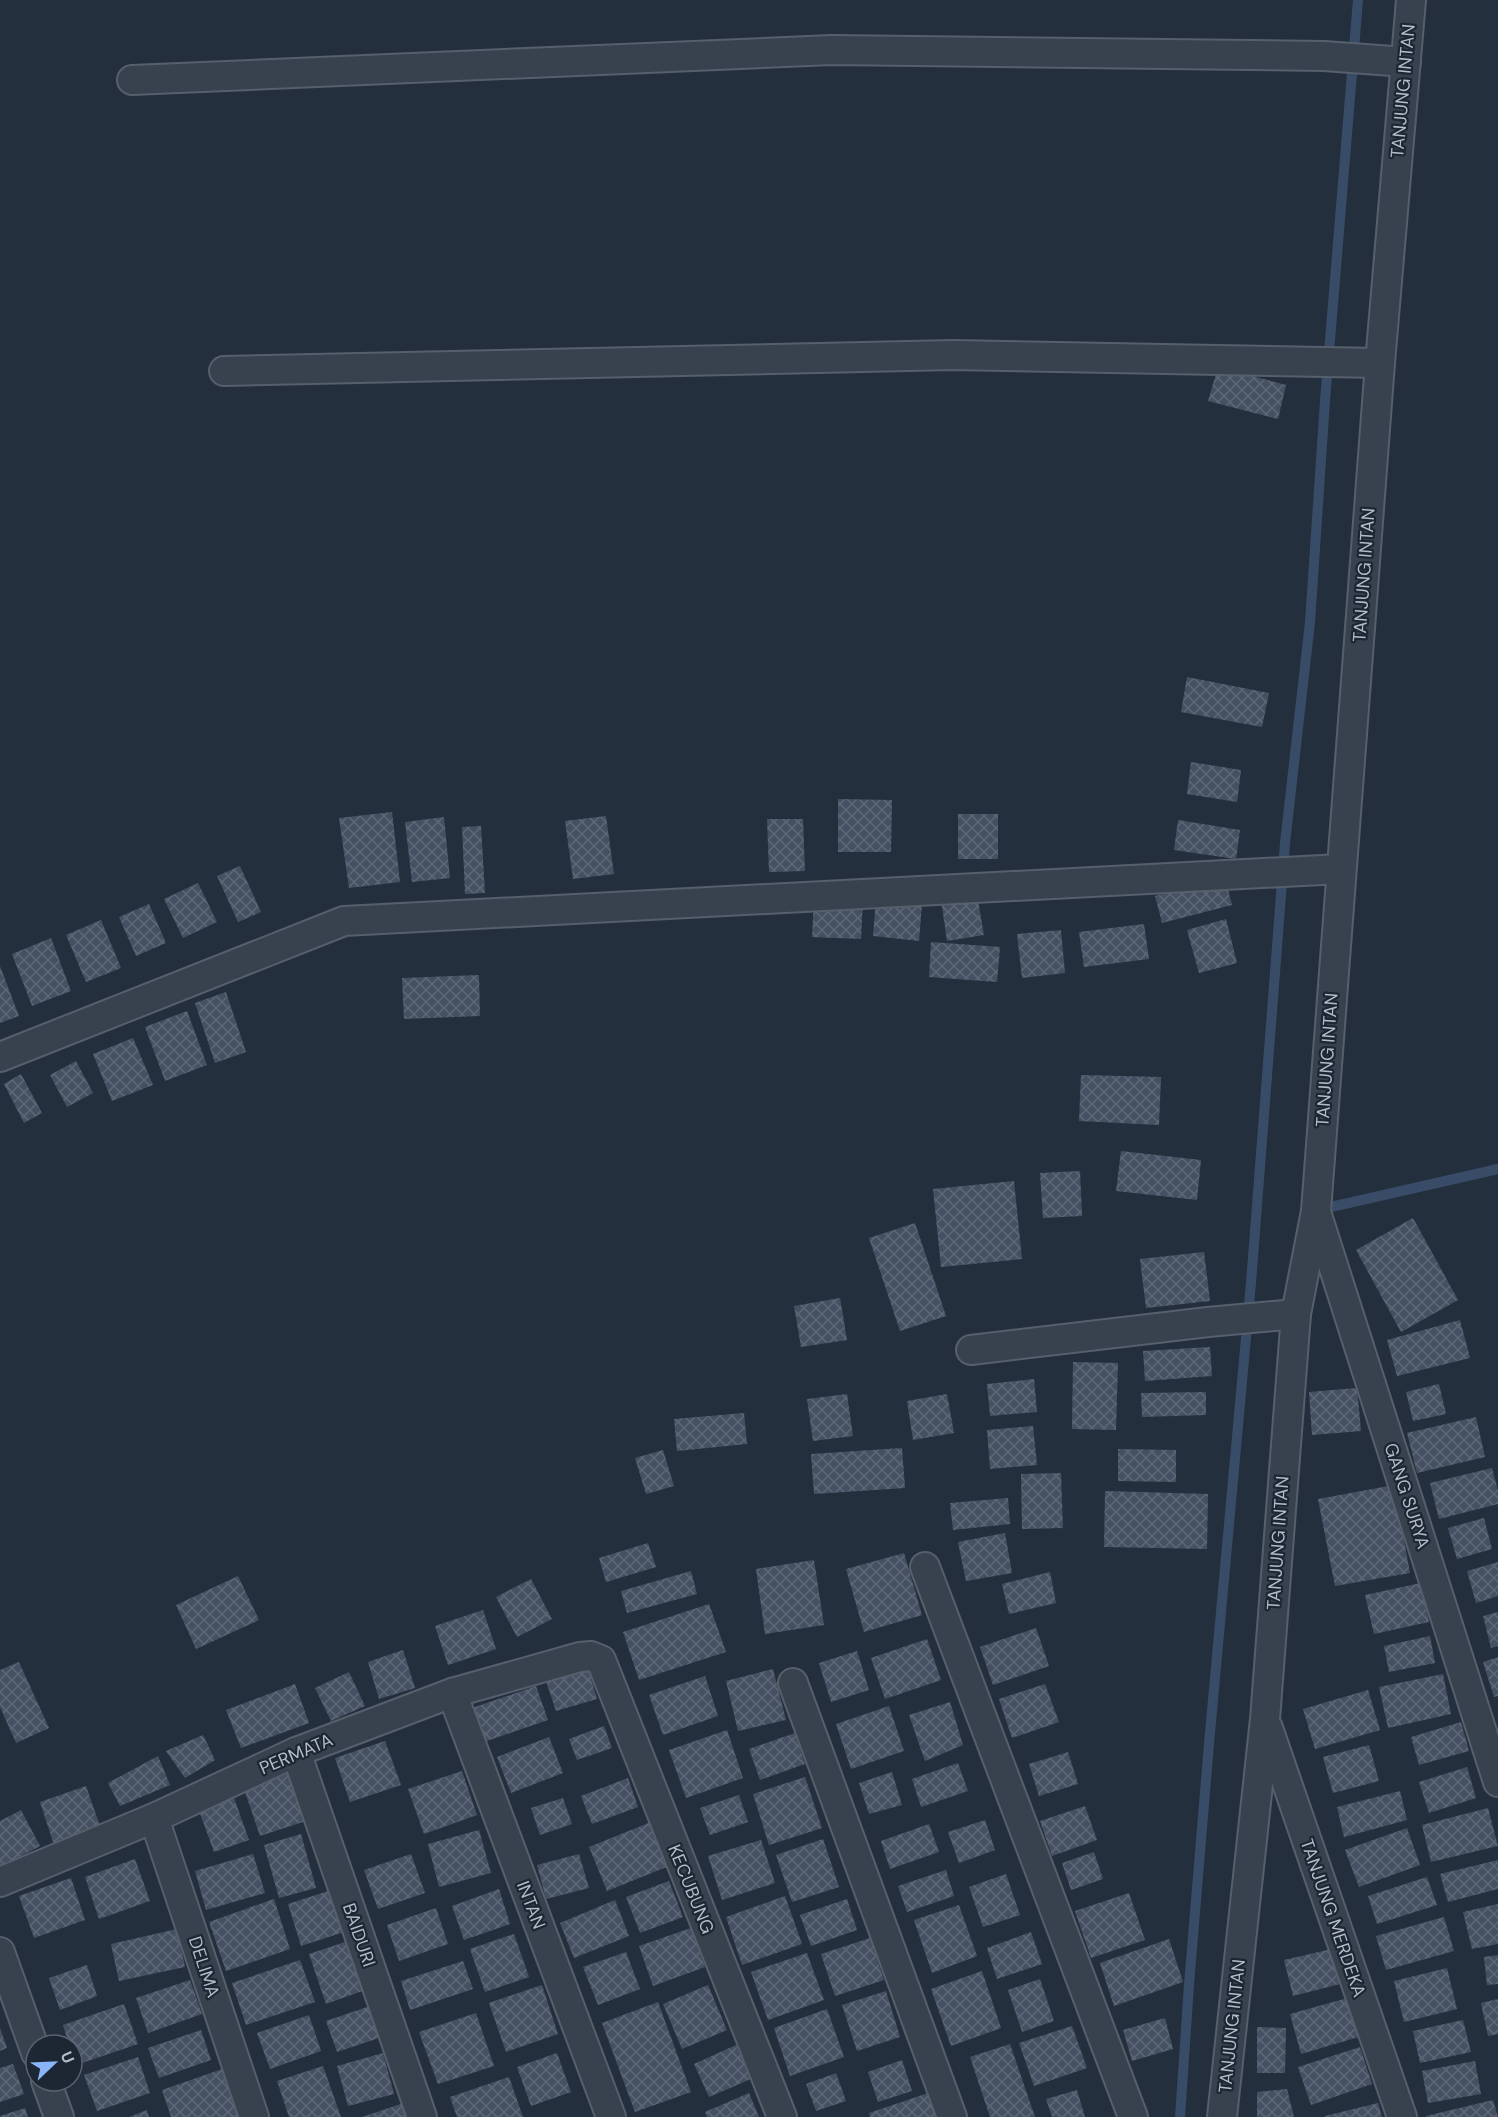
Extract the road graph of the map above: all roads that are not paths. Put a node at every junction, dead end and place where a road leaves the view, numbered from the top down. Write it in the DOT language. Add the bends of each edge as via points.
graph roads {
  1 [pos="1411,0"];
  2 [pos="1406,62"];
  3 [pos="132,80"];
  4 [pos="1367,363"];
  5 [pos="224,371"];
  6 [pos="1341,869"];
  7 [pos="0,1057"];
  8 [pos="1316,1211"];
  9 [pos="1283,1315"];
  10 [pos="971,1350"];
  11 [pos="925,1567"];
  12 [pos="601,1660"];
  13 [pos="793,1683"];
  14 [pos="452,1693"];
  15 [pos="1265,1719"];
  16 [pos="296,1752"];
  17 [pos="1498,1782"];
  18 [pos="154,1818"];
  19 [pos="0,1882"];
  20 [pos="0,1952"];
  21 [pos="29,2033"];
  22 [pos="50,2093"];
  23 [pos="59,2117"];
  24 [pos="254,2117"];
  25 [pos="422,2117"];
  26 [pos="611,2117"];
  27 [pos="782,2117"];
  28 [pos="952,2117"];
  29 [pos="1132,2117"];
  30 [pos="1222,2117"];
  31 [pos="1402,2117"];
  1 -- 2 [label="street, TANJUNG INTAN"];
  2 -- 3 [label="street" via="1324,56 832,50"];
  2 -- 4 [label="street, TANJUNG INTAN"];
  4 -- 5 [label="street" via="953,355"];
  4 -- 6 [label="street, TANJUNG INTAN"];
  6 -- 7 [label="street" via="344,921"];
  6 -- 8 [label="street, TANJUNG INTAN"];
  8 -- 9 [label="street, TANJUNG INTAN"];
  8 -- 17 [label="street, GANG SURYA"];
  9 -- 10 [label="street"];
  9 -- 15 [label="street, TANJUNG INTAN"];
  11 -- 29 [label="street"];
  12 -- 14 [label="street, PERMATA" via="580,1657"];
  12 -- 27 [label="street, KECUBUNG"];
  13 -- 28 [label="street"];
  14 -- 16 [label="street, PERMATA"];
  14 -- 26 [label="street, INTAN"];
  15 -- 30 [label="street, TANJUNG INTAN"];
  15 -- 31 [label="street, TANJUNG MERDEKA"];
  16 -- 18 [label="street, PERMATA"];
  16 -- 25 [label="street, BAIDURI"];
  18 -- 19 [label="street, PERMATA"];
  18 -- 24 [label="street, DELIMA"];
  20 -- 21 [label="street"];
  22 -- 23 [label="street"];
}
